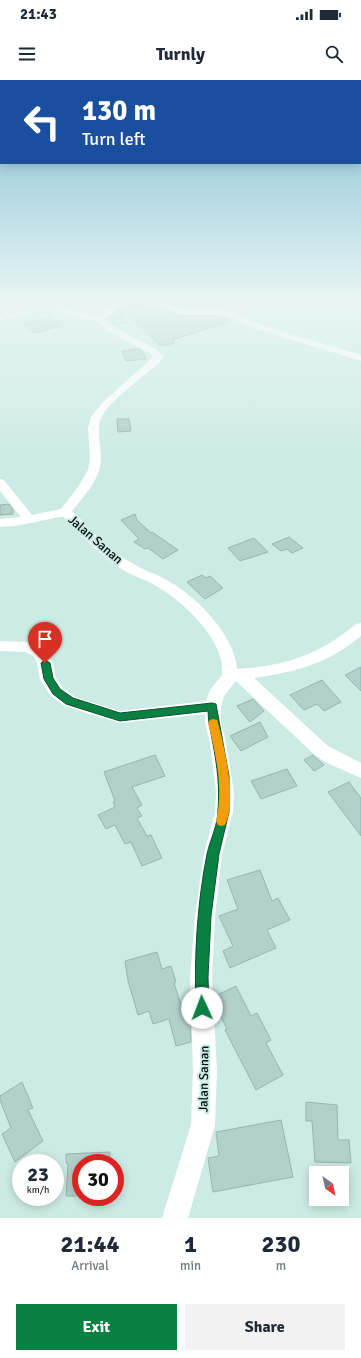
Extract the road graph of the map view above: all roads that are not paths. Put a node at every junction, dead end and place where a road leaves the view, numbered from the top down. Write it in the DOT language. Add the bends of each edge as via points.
graph roads {
  1 [pos="156,354"];
  2 [pos="348,354"];
  3 [pos="361,358"];
  4 [pos="0,483"];
  5 [pos="65,512"];
  6 [pos="30,519"];
  7 [pos="0,523"];
  8 [pos="361,628"];
  9 [pos="0,646"];
  10 [pos="234,675"];
  11 [pos="212,707"];
  12 [pos="361,771"];
  13 [pos="175,1218"];
  1 -- 5 [label="street" via="158,357 156,361 104,407 96,418 93,470"];
  2 -- 3 [label="street"];
  4 -- 6 [label="street"];
  5 -- 6 [label="street, Jalan Sanan"];
  5 -- 10 [label="street, Jalan Sanan" via="94,541 128,567 166,585 190,604 221,641"];
  6 -- 7 [label="street, Jalan Sanan"];
  8 -- 10 [label="street" via="343,643 318,657 299,664"];
  9 -- 11 [label="street" via="29,647 40,653 48,679 56,691 69,701 92,709 120,717"];
  10 -- 11 [label="street, Jalan Sanan" via="216,694"];
  10 -- 12 [label="street" via="322,751"];
  11 -- 13 [label="street, Jalan Sanan" via="225,792 224,812 213,854 205,916 201,977 205,1071 203,1125"];
}
